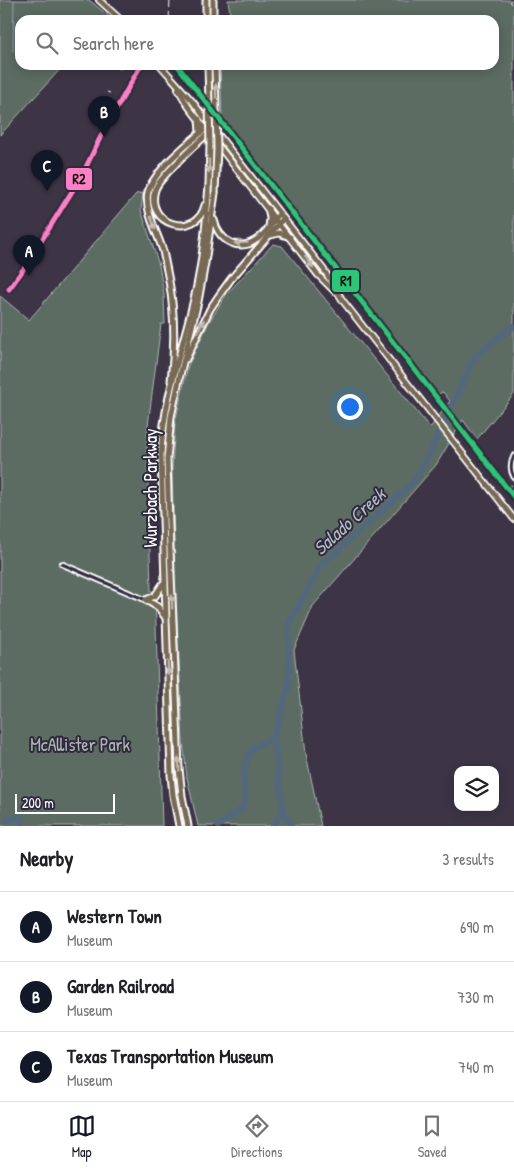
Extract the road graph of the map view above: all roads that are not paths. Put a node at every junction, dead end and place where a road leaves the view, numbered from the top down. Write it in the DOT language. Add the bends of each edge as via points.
graph roads {
  1 [pos="99,0"];
  2 [pos="206,0"];
  3 [pos="213,0"];
  4 [pos="116,15"];
  5 [pos="206,15"];
  6 [pos="213,15"];
  7 [pos="164,70"];
  8 [pos="208,70"];
  9 [pos="215,70"];
  10 [pos="172,79"];
  11 [pos="199,118"];
  12 [pos="210,129"];
  13 [pos="200,133"];
  14 [pos="198,141"];
  15 [pos="218,143"];
  16 [pos="209,185"];
  17 [pos="268,208"];
  18 [pos="212,215"];
  19 [pos="280,219"];
  20 [pos="269,227"];
  21 [pos="268,236"];
  22 [pos="290,237"];
  23 [pos="343,301"];
  24 [pos="181,371"];
  25 [pos="168,403"];
  26 [pos="514,456"];
  27 [pos="514,477"];
  28 [pos="514,518"];
  29 [pos="62,564"];
  30 [pos="165,582"];
  31 [pos="146,600"];
  32 [pos="166,619"];
  33 [pos="179,826"];
  34 [pos="188,826"];
  1 -- 4 [label="main road"];
  2 -- 5 [label="highway"];
  3 -- 6 [label="highway"];
  7 -- 10 [label="main road"];
  8 -- 16 [label="highway, Wurzbach Parkway, one-way, bridge"];
  18 -- 9 [label="highway, Wurzbach Parkway, one-way, bridge" via="217,149"];
  10 -- 11 [label="main road"];
  10 -- 12 [label="main road" via="193,102"];
  11 -- 12 [label="main road"];
  11 -- 13 [label="highway"];
  12 -- 13 [label="highway"];
  12 -- 14 [label="highway"];
  12 -- 15 [label="main road"];
  12 -- 19 [label="main road"];
  13 -- 25 [label="highway, one-way" via="151,185 147,202 163,252 174,314"];
  14 -- 15 [label="highway"];
  14 -- 16 [label="highway" via="156,186 156,210 168,223 190,223 204,211"];
  15 -- 17 [label="main road"];
  16 -- 25 [label="highway, Wurzbach Parkway" via="195,297"];
  17 -- 19 [label="main road"];
  17 -- 20 [label="highway"];
  20 -- 18 [label="highway, one-way" via="252,242 232,244 218,233"];
  18 -- 24 [label="highway, Wurzbach Parkway" via="206,263"];
  19 -- 20 [label="highway"];
  19 -- 21 [label="highway"];
  19 -- 22 [label="main road"];
  19 -- 23 [label="main road" via="324,270"];
  21 -- 22 [label="highway" via="279,233"];
  24 -- 21 [label="highway, one-way" via="210,309"];
  22 -- 23 [label="main road, one-way"];
  23 -- 28 [label="main road"];
  34 -- 24 [label="highway, Wurzbach Parkway, one-way" via="179,768 167,481 170,427"];
  25 -- 30 [label="highway, Wurzbach Parkway" via="160,466"];
  26 -- 27 [label="street" via="511,465"];
  29 -- 31 [label="street"];
  30 -- 31 [label="highway" via="155,596"];
  30 -- 32 [label="highway, Wurzbach Parkway"];
  31 -- 32 [label="highway" via="158,607"];
  32 -- 33 [label="highway, Wurzbach Parkway, one-way" via="171,775"];
}
